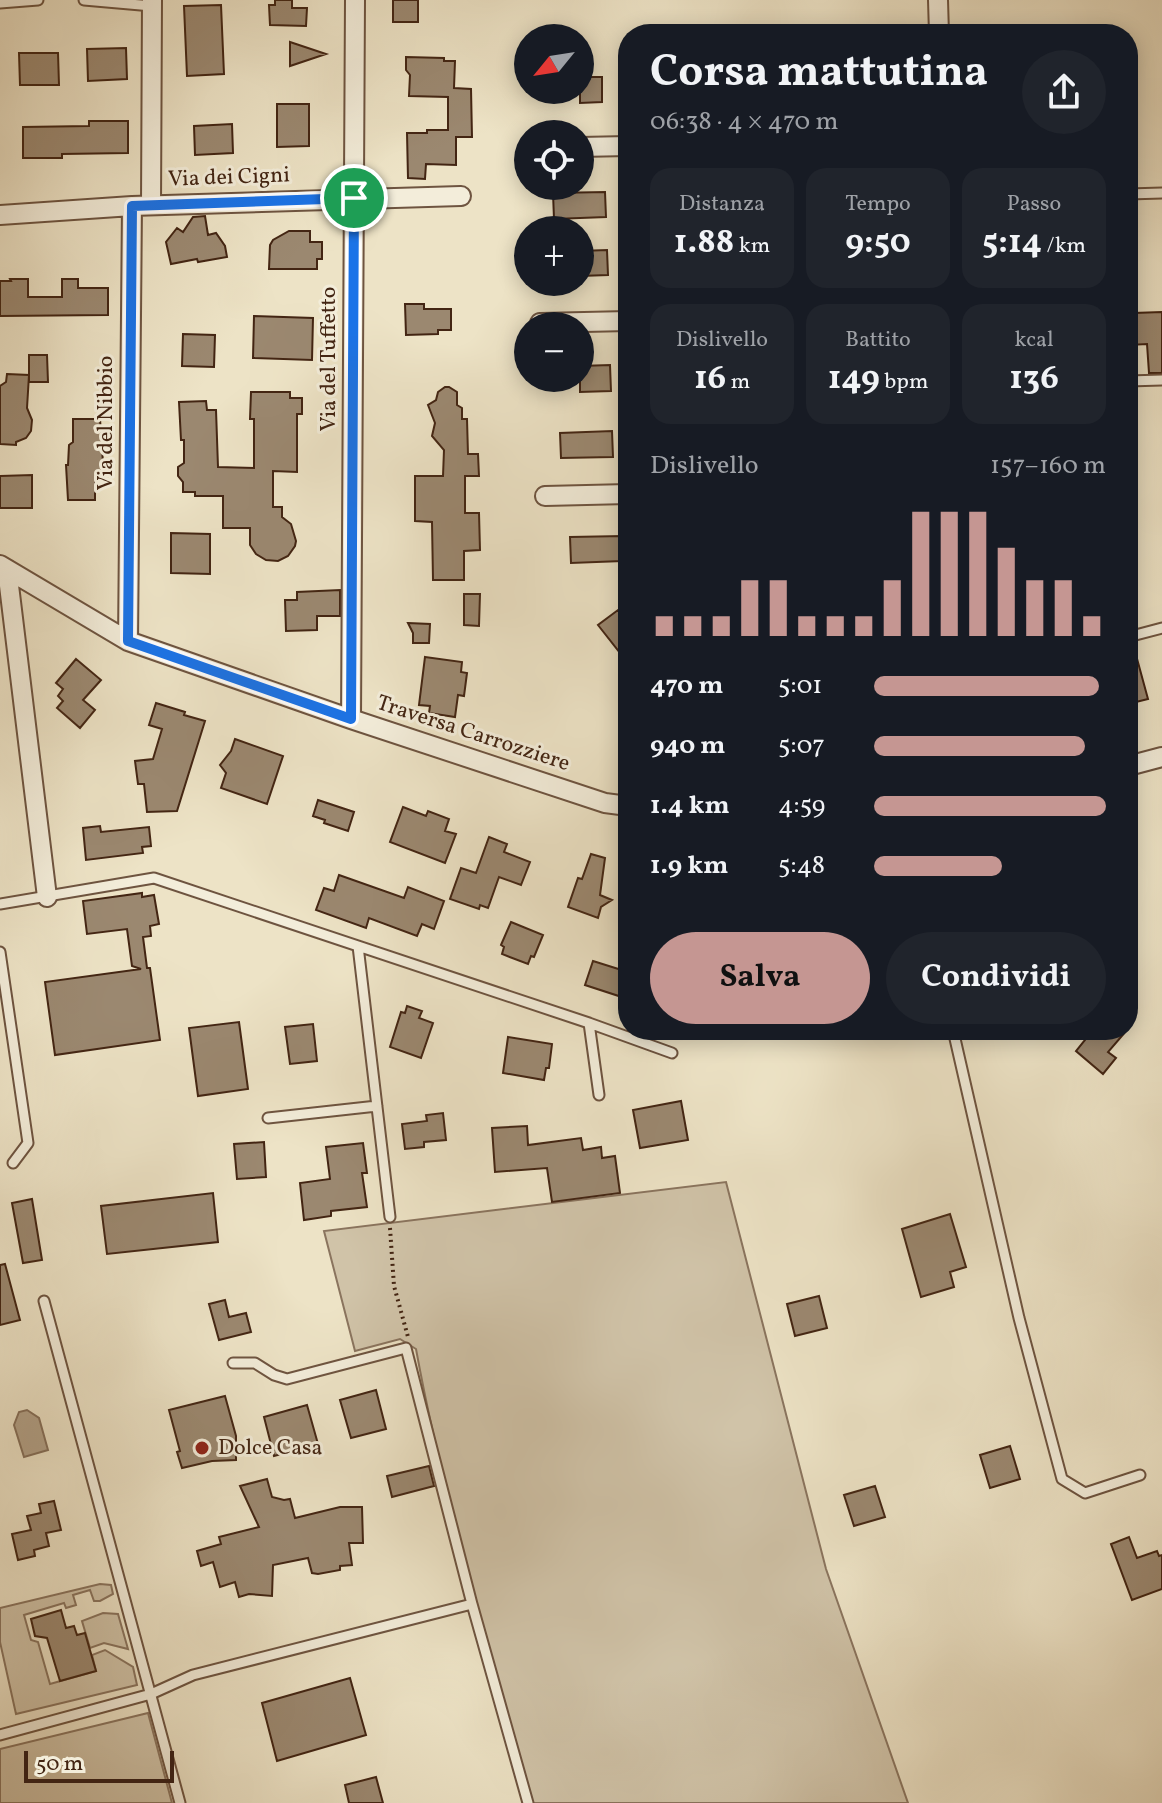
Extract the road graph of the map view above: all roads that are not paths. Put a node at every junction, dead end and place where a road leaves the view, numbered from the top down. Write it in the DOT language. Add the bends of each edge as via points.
graph roads {
  1 [pos="38,0"];
  2 [pos="84,0"];
  3 [pos="355,0"];
  4 [pos="938,0"];
  5 [pos="0,3"];
  6 [pos="152,3"];
  7 [pos="939,24"];
  8 [pos="618,146"];
  9 [pos="594,147"];
  10 [pos="1162,193"];
  11 [pos="1138,194"];
  12 [pos="461,196"];
  13 [pos="354,198"];
  14 [pos="151,205"];
  15 [pos="132,206"];
  16 [pos="0,215"];
  17 [pos="618,321"];
  18 [pos="594,322"];
  19 [pos="1162,380"];
  20 [pos="1138,381"];
  21 [pos="618,494"];
  22 [pos="545,496"];
  23 [pos="4,567"];
  24 [pos="1162,628"];
  25 [pos="1138,634"];
  26 [pos="128,641"];
  27 [pos="351,719"];
  28 [pos="1162,757"];
  29 [pos="1138,763"];
  30 [pos="618,805"];
  31 [pos="47,897"];
  32 [pos="0,904"];
  33 [pos="358,946"];
  34 [pos="0,952"];
  35 [pos="589,1023"];
  36 [pos="618,1033"];
  37 [pos="636,1040"];
  38 [pos="955,1040"];
  39 [pos="672,1053"];
  40 [pos="599,1095"];
  41 [pos="377,1106"];
  42 [pos="268,1118"];
  43 [pos="13,1163"];
  44 [pos="390,1217"];
  45 [pos="44,1301"];
  46 [pos="233,1363"];
  47 [pos="1140,1475"];
  48 [pos="472,1604"];
  49 [pos="151,1694"];
  50 [pos="0,1735"];
  51 [pos="180,1803"];
  52 [pos="528,1803"];
  1 -- 5 [label="lane"];
  2 -- 6 [label="lane"];
  3 -- 13 [label="street, Via del Tuffetto"];
  4 -- 7 [label="street"];
  6 -- 14 [label="street"];
  8 -- 9 [label="street"];
  10 -- 11 [label="lane"];
  12 -- 13 [label="street, Via dei Cigni"];
  13 -- 14 [label="street, Via dei Cigni"];
  13 -- 27 [label="street, Via del Tuffetto"];
  14 -- 15 [label="street, Via dei Cigni"];
  15 -- 16 [label="street, Via dei Cigni"];
  15 -- 26 [label="street, Via del Nibbio"];
  17 -- 18 [label="street"];
  19 -- 20 [label="lane"];
  21 -- 22 [label="street"];
  23 -- 26 [label="street, Traversa Carrozziere"];
  23 -- 31 [label="street"];
  24 -- 25 [label="lane"];
  26 -- 27 [label="street, Traversa Carrozziere"];
  27 -- 30 [label="street, Traversa Carrozziere"];
  28 -- 29 [label="street"];
  31 -- 32 [label="lane"];
  31 -- 33 [label="lane" via="154,878"];
  33 -- 35 [label="lane"];
  33 -- 41 [label="lane"];
  34 -- 43 [label="lane" via="28,1143"];
  35 -- 36 [label="lane"];
  35 -- 40 [label="lane"];
  37 -- 39 [label="lane"];
  38 -- 47 [label="lane" via="1062,1479 1085,1493"];
  41 -- 42 [label="lane"];
  41 -- 44 [label="lane"];
  45 -- 49 [label="lane"];
  46 -- 48 [label="lane" via="255,1363 287,1379 406,1348"];
  48 -- 49 [label="lane" via="193,1675"];
  48 -- 52 [label="lane"];
  49 -- 50 [label="lane"];
  49 -- 51 [label="lane"];
}
